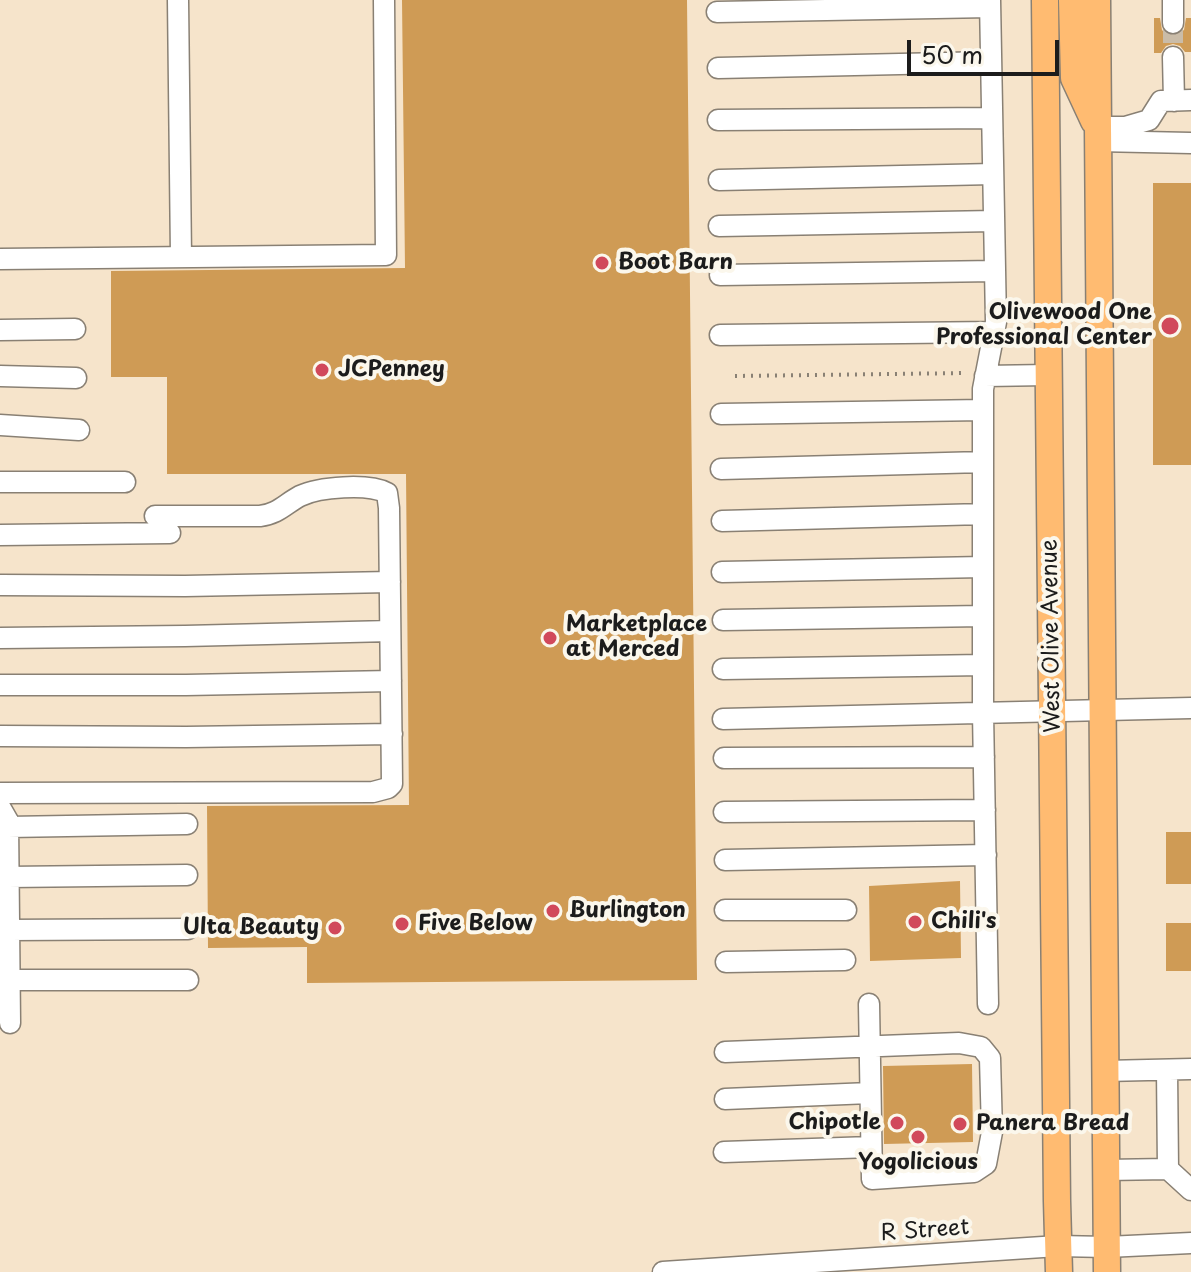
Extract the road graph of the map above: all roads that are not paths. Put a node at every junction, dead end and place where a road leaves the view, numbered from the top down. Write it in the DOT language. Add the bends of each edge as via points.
graph roads {
  1 [pos="178,0"];
  2 [pos="384,0"];
  3 [pos="1045,0"];
  4 [pos="1072,0"];
  5 [pos="1097,0"];
  6 [pos="1173,0"];
  7 [pos="990,3"];
  8 [pos="717,12"];
  9 [pos="1173,23"];
  10 [pos="1173,57"];
  11 [pos="991,62"];
  12 [pos="718,68"];
  13 [pos="1182,100"];
  14 [pos="992,118"];
  15 [pos="718,120"];
  16 [pos="1097,134"];
  17 [pos="1191,143"];
  18 [pos="993,174"];
  19 [pos="719,180"];
  20 [pos="994,221"];
  21 [pos="719,226"];
  22 [pos="181,257"];
  23 [pos="0,259"];
  24 [pos="995,271"];
  25 [pos="720,275"];
  26 [pos="75,329"];
  27 [pos="0,330"];
  28 [pos="994,332"];
  29 [pos="720,335"];
  30 [pos="976,374"];
  31 [pos="1048,375"];
  32 [pos="0,376"];
  33 [pos="76,378"];
  34 [pos="983,410"];
  35 [pos="721,414"];
  36 [pos="0,425"];
  37 [pos="79,430"];
  38 [pos="983,462"];
  39 [pos="721,469"];
  40 [pos="0,482"];
  41 [pos="125,482"];
  42 [pos="983,514"];
  43 [pos="155,516"];
  44 [pos="722,521"];
  45 [pos="170,533"];
  46 [pos="0,535"];
  47 [pos="983,567"];
  48 [pos="722,572"];
  49 [pos="390,582"];
  50 [pos="0,585"];
  51 [pos="983,616"];
  52 [pos="723,620"];
  53 [pos="390,631"];
  54 [pos="0,638"];
  55 [pos="983,665"];
  56 [pos="723,669"];
  57 [pos="391,681"];
  58 [pos="0,685"];
  59 [pos="1191,708"];
  60 [pos="1103,711"];
  61 [pos="983,712"];
  62 [pos="1052,712"];
  63 [pos="723,719"];
  64 [pos="392,734"];
  65 [pos="0,736"];
  66 [pos="984,757"];
  67 [pos="724,758"];
  68 [pos="0,793"];
  69 [pos="0,807"];
  70 [pos="985,810"];
  71 [pos="724,812"];
  72 [pos="187,824"];
  73 [pos="8,827"];
  74 [pos="986,855"];
  75 [pos="725,860"];
  76 [pos="187,875"];
  77 [pos="8,877"];
  78 [pos="725,910"];
  79 [pos="846,910"];
  80 [pos="188,929"];
  81 [pos="9,930"];
  82 [pos="845,960"];
  83 [pos="726,962"];
  84 [pos="10,980"];
  85 [pos="188,980"];
  86 [pos="869,1004"];
  87 [pos="988,1004"];
  88 [pos="10,1023"];
  89 [pos="870,1046"];
  90 [pos="725,1052"];
  91 [pos="1191,1069"];
  92 [pos="1167,1070"];
  93 [pos="1105,1071"];
  94 [pos="870,1093"];
  95 [pos="725,1099"];
  96 [pos="871,1147"];
  97 [pos="724,1152"];
  98 [pos="1168,1169"];
  99 [pos="1106,1170"];
  100 [pos="1191,1190"];
  101 [pos="1191,1243"];
  102 [pos="1058,1259"];
  103 [pos="1107,1259"];
  104 [pos="839,1266"];
  105 [pos="724,1270"];
  106 [pos="663,1272"];
  1 -- 22 [label="street"];
  2 -- 22 [label="street" via="386,255"];
  3 -- 31 [label="main road, West Olive Avenue"];
  4 -- 16 [label="main road" via="1074,78"];
  5 -- 16 [label="main road"];
  6 -- 9 [label="street"];
  7 -- 8 [label="street"];
  7 -- 11 [label="street"];
  10 -- 13 [label="street"];
  11 -- 12 [label="street"];
  11 -- 14 [label="street"];
  13 -- 16 [label="street" via="1161,101 1149,120"];
  14 -- 15 [label="street"];
  14 -- 18 [label="street"];
  16 -- 17 [label="street"];
  16 -- 60 [label="main road"];
  18 -- 19 [label="street"];
  18 -- 20 [label="street"];
  20 -- 21 [label="street"];
  20 -- 24 [label="street"];
  22 -- 23 [label="street"];
  24 -- 25 [label="street"];
  24 -- 28 [label="street"];
  26 -- 27 [label="street"];
  28 -- 29 [label="street"];
  28 -- 30 [label="street"];
  30 -- 31 [label="street"];
  30 -- 34 [label="street" via="983,389"];
  31 -- 62 [label="main road, West Olive Avenue"];
  32 -- 33 [label="street"];
  34 -- 35 [label="street"];
  34 -- 38 [label="street"];
  36 -- 37 [label="street"];
  38 -- 39 [label="street"];
  38 -- 42 [label="street"];
  40 -- 41 [label="street"];
  42 -- 44 [label="street"];
  42 -- 47 [label="street"];
  43 -- 49 [label="street" via="260,516 316,491 378,488 387,493"];
  45 -- 46 [label="street"];
  47 -- 48 [label="street"];
  47 -- 51 [label="street"];
  49 -- 50 [label="street"];
  49 -- 53 [label="street"];
  51 -- 52 [label="street"];
  51 -- 55 [label="street"];
  53 -- 54 [label="street"];
  53 -- 57 [label="street"];
  55 -- 56 [label="street"];
  55 -- 61 [label="street"];
  57 -- 58 [label="street"];
  57 -- 64 [label="street"];
  59 -- 60 [label="street"];
  60 -- 62 [label="street"];
  60 -- 93 [label="main road"];
  61 -- 62 [label="street"];
  61 -- 63 [label="street"];
  61 -- 66 [label="street"];
  62 -- 102 [label="main road, West Olive Avenue"];
  64 -- 65 [label="street"];
  64 -- 68 [label="street" via="392,784 382,791"];
  66 -- 67 [label="street"];
  66 -- 70 [label="street"];
  69 -- 73 [label="street"];
  70 -- 71 [label="street"];
  70 -- 74 [label="street"];
  72 -- 73 [label="street"];
  73 -- 77 [label="street"];
  74 -- 75 [label="street"];
  74 -- 87 [label="street"];
  76 -- 77 [label="street"];
  77 -- 81 [label="street"];
  78 -- 79 [label="street"];
  80 -- 81 [label="street"];
  81 -- 84 [label="street"];
  82 -- 83 [label="street"];
  84 -- 85 [label="street"];
  84 -- 88 [label="street"];
  86 -- 89 [label="street"];
  89 -- 90 [label="street"];
  89 -- 94 [label="street"];
  89 -- 96 [label="street" via="981,1047 990,1058 992,1132 986,1164 974,1172 872,1179"];
  91 -- 92 [label="street"];
  92 -- 93 [label="street"];
  92 -- 98 [label="street"];
  93 -- 99 [label="main road"];
  94 -- 95 [label="street"];
  94 -- 96 [label="street"];
  96 -- 97 [label="street"];
  98 -- 99 [label="street"];
  98 -- 100 [label="street"];
  99 -- 103 [label="main road"];
  101 -- 103 [label="street, R Street"];
  102 -- 103 [label="street, R Street"];
  102 -- 104 [label="street, R Street"];
  104 -- 105 [label="street, R Street"];
  105 -- 106 [label="street, R Street"];
}
